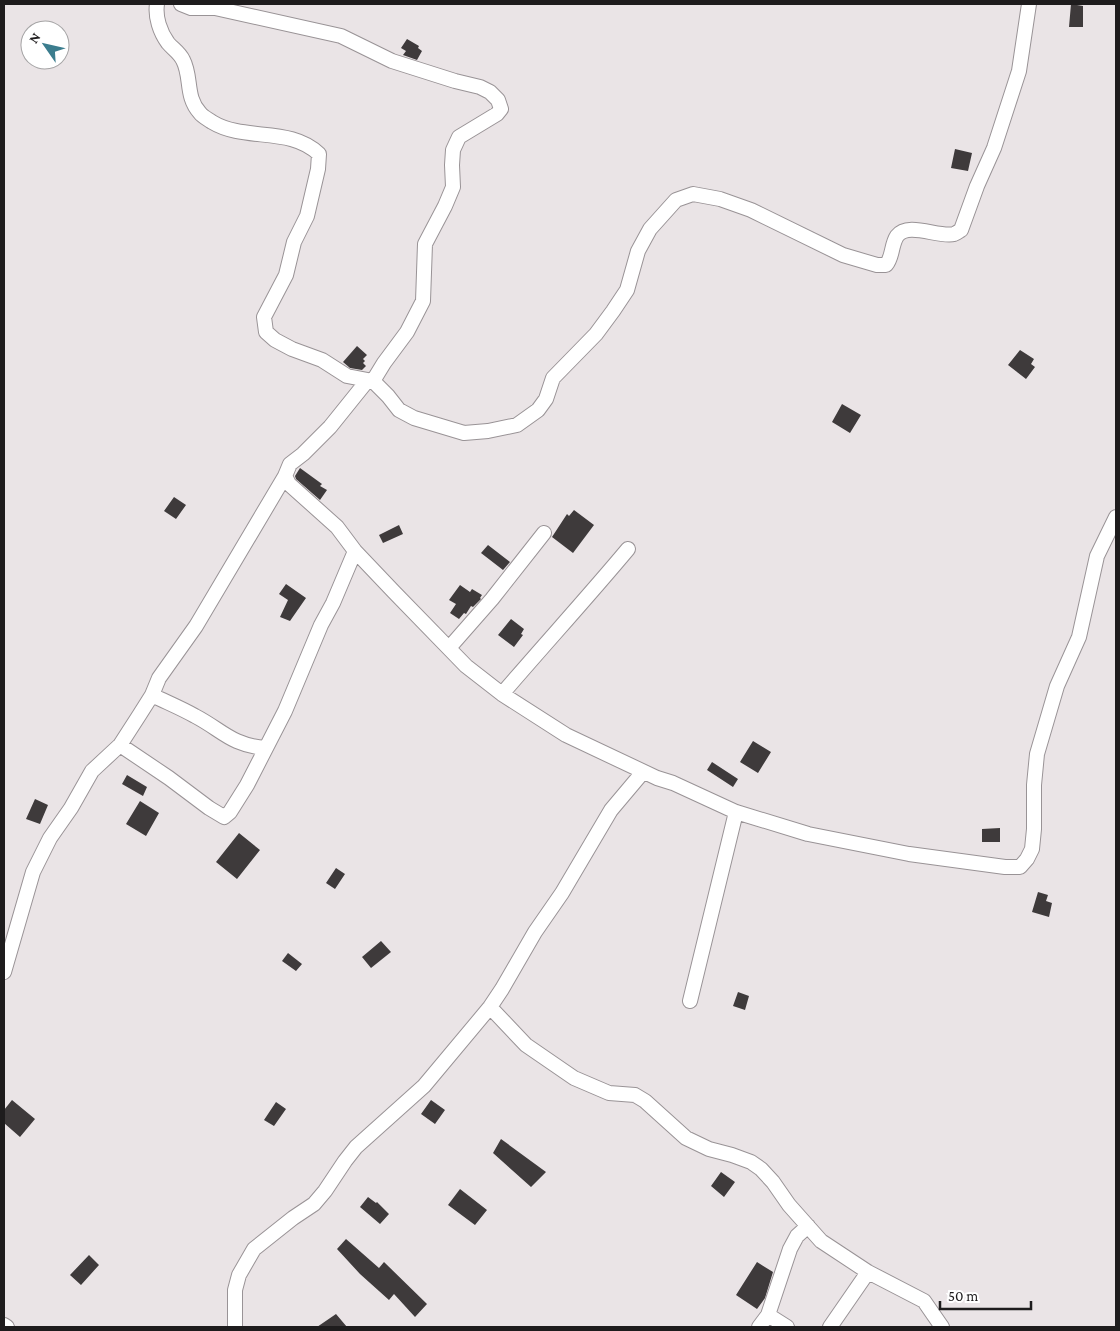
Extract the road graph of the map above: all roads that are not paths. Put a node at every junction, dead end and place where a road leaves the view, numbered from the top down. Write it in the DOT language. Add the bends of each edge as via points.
graph roads {
  1 [pos="157,4"];
  2 [pos="181,4"];
  3 [pos="1028,4"];
  4 [pos="215,6"];
  5 [pos="370,381"];
  6 [pos="285,476"];
  7 [pos="1116,517"];
  8 [pos="544,533"];
  9 [pos="628,549"];
  10 [pos="355,551"];
  11 [pos="449,648"];
  12 [pos="502,694"];
  13 [pos="152,696"];
  14 [pos="120,745"];
  15 [pos="265,748"];
  16 [pos="643,772"];
  17 [pos="736,812"];
  18 [pos="4,972"];
  19 [pos="690,1001"];
  20 [pos="490,1007"];
  21 [pos="808,1226"];
  22 [pos="868,1272"];
  23 [pos="768,1315"];
  24 [pos="4,1325"];
  25 [pos="7,1327"];
  26 [pos="235,1327"];
  27 [pos="758,1327"];
  28 [pos="787,1327"];
  29 [pos="830,1327"];
  30 [pos="942,1327"];
  1 -- 5 [label="street" via="161,30 186,65 191,100 200,114 227,130 295,139 319,154 307,216 294,242 286,275 264,317 266,332 275,340 322,360 347,376"];
  2 -- 4 [label="street" via="191,8"];
  3 -- 5 [label="street" via="1018,71 994,148 961,230 953,234 903,231 897,236 886,265 877,265 843,255 752,210 692,194 676,200 650,229 638,251 627,290 613,311 596,334 553,378 546,399 538,410 517,425 464,433 436,425 399,410"];
  4 -- 5 [label="street" via="341,36 392,61 480,87 498,100 501,109 497,114 459,137 456,143 453,150 453,187 425,244 423,301 407,332"];
  5 -- 6 [label="street" via="330,427 290,464"];
  6 -- 10 [label="street" via="289,484 337,527"];
  6 -- 13 [label="street" via="196,626 159,678"];
  7 -- 17 [label="street" via="1097,556 1079,637 1059,681 1037,754 1032,849 1020,867 892,851 808,834"];
  8 -- 11 [label="street"];
  9 -- 12 [label="street"];
  10 -- 11 [label="street"];
  10 -- 15 [label="street"];
  11 -- 12 [label="street"];
  12 -- 16 [label="street" via="566,735"];
  13 -- 14 [label="street"];
  13 -- 15 [label="street" via="196,716 248,747"];
  14 -- 15 [label="street" via="224,817 247,785"];
  14 -- 18 [label="street" via="92,771 42,852 28,886"];
  16 -- 17 [label="street"];
  16 -- 20 [label="street" via="611,810"];
  17 -- 19 [label="street"];
  20 -- 21 [label="street" via="526,1045 574,1078 609,1093 635,1095 686,1138 756,1166"];
  20 -- 26 [label="street" via="424,1086 356,1147 319,1199 254,1249 239,1275 235,1290"];
  21 -- 22 [label="street" via="821,1241"];
  21 -- 23 [label="street" via="790,1249"];
  22 -- 29 [label="street"];
  22 -- 30 [label="street" via="924,1301"];
  23 -- 27 [label="street"];
  23 -- 28 [label="street"];
  24 -- 25 [label="street"];
}
